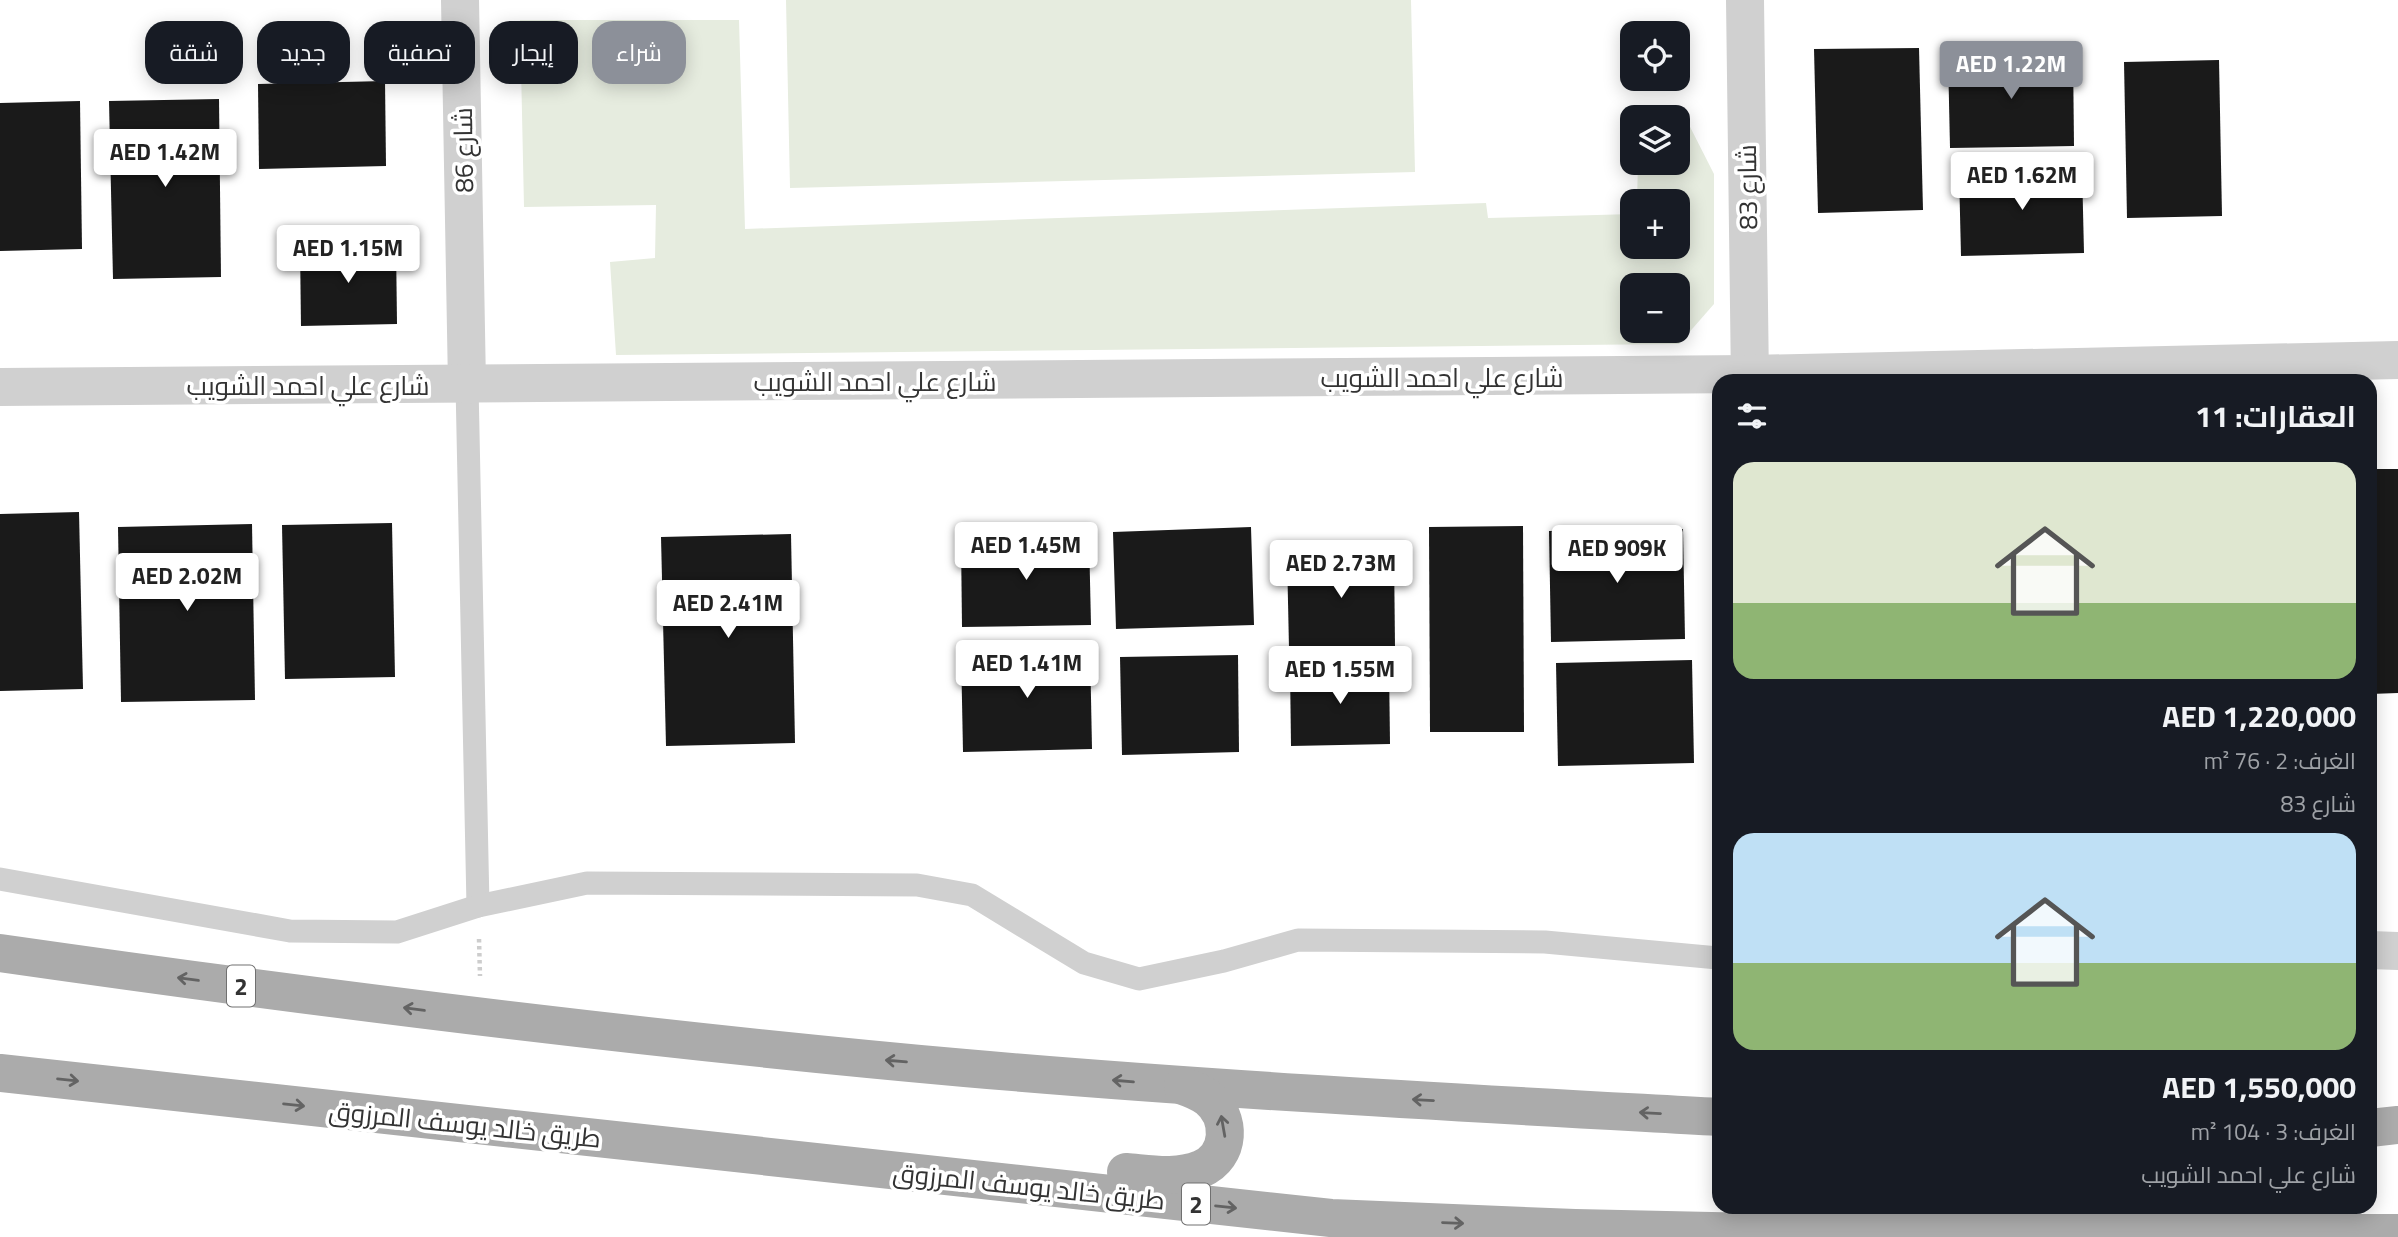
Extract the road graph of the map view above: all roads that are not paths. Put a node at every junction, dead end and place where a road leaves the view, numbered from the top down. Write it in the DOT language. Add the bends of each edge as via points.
graph roads {
  1 [pos="460,0"];
  2 [pos="1745,0"];
  3 [pos="2398,359"];
  4 [pos="1750,374"];
  5 [pos="1886,374"];
  6 [pos="1712,378"];
  7 [pos="467,385"];
  8 [pos="0,387"];
  9 [pos="0,879"];
  10 [pos="478,906"];
  11 [pos="2377,950"];
  12 [pos="2398,951"];
  13 [pos="0,953"];
  14 [pos="1712,957"];
  15 [pos="0,1073"];
  16 [pos="1184,1086"];
  17 [pos="1712,1118"];
  18 [pos="2398,1127"];
  19 [pos="2377,1128"];
  20 [pos="674,1147"];
  21 [pos="1331,1218"];
  22 [pos="1558,1232"];
  23 [pos="2398,1233"];
  24 [pos="1375,1237"];
  1 -- 7 [label="street, شارع 86"];
  2 -- 4 [label="street, شارع 83"];
  3 -- 5 [label="street, شارع علي احمد الشويب"];
  6 -- 7 [label="street, شارع علي احمد الشويب"];
  7 -- 8 [label="street, شارع علي احمد الشويب"];
  7 -- 10 [label="lane"];
  9 -- 10 [label="lane" via="290,931 397,932"];
  10 -- 14 [label="lane" via="587,883 917,885 972,895 1084,962 1139,979 1298,940 1545,942"];
  11 -- 12 [label="street"];
  16 -- 13 [label="main road, 2, one-way" via="764,1049 482,1018"];
  15 -- 20 [label="main road, طريق خالد يوسف المرزوق / 2, one-way"];
  17 -- 16 [label="main road, 2, one-way"];
  20 -- 16 [label="main road, one-way" via="866,1145 1154,1175 1182,1174 1209,1164 1221,1150 1226,1131 1216,1107"];
  18 -- 19 [label="main road"];
  20 -- 21 [label="main road, طريق خالد يوسف المرزوق / 2, one-way"];
  21 -- 22 [label="main road, طريق خالد يوسف المرزوق / 2, one-way"];
  21 -- 24 [label="street"];
  22 -- 23 [label="main road, طريق خالد يوسف المرزوق / 2"];
}
